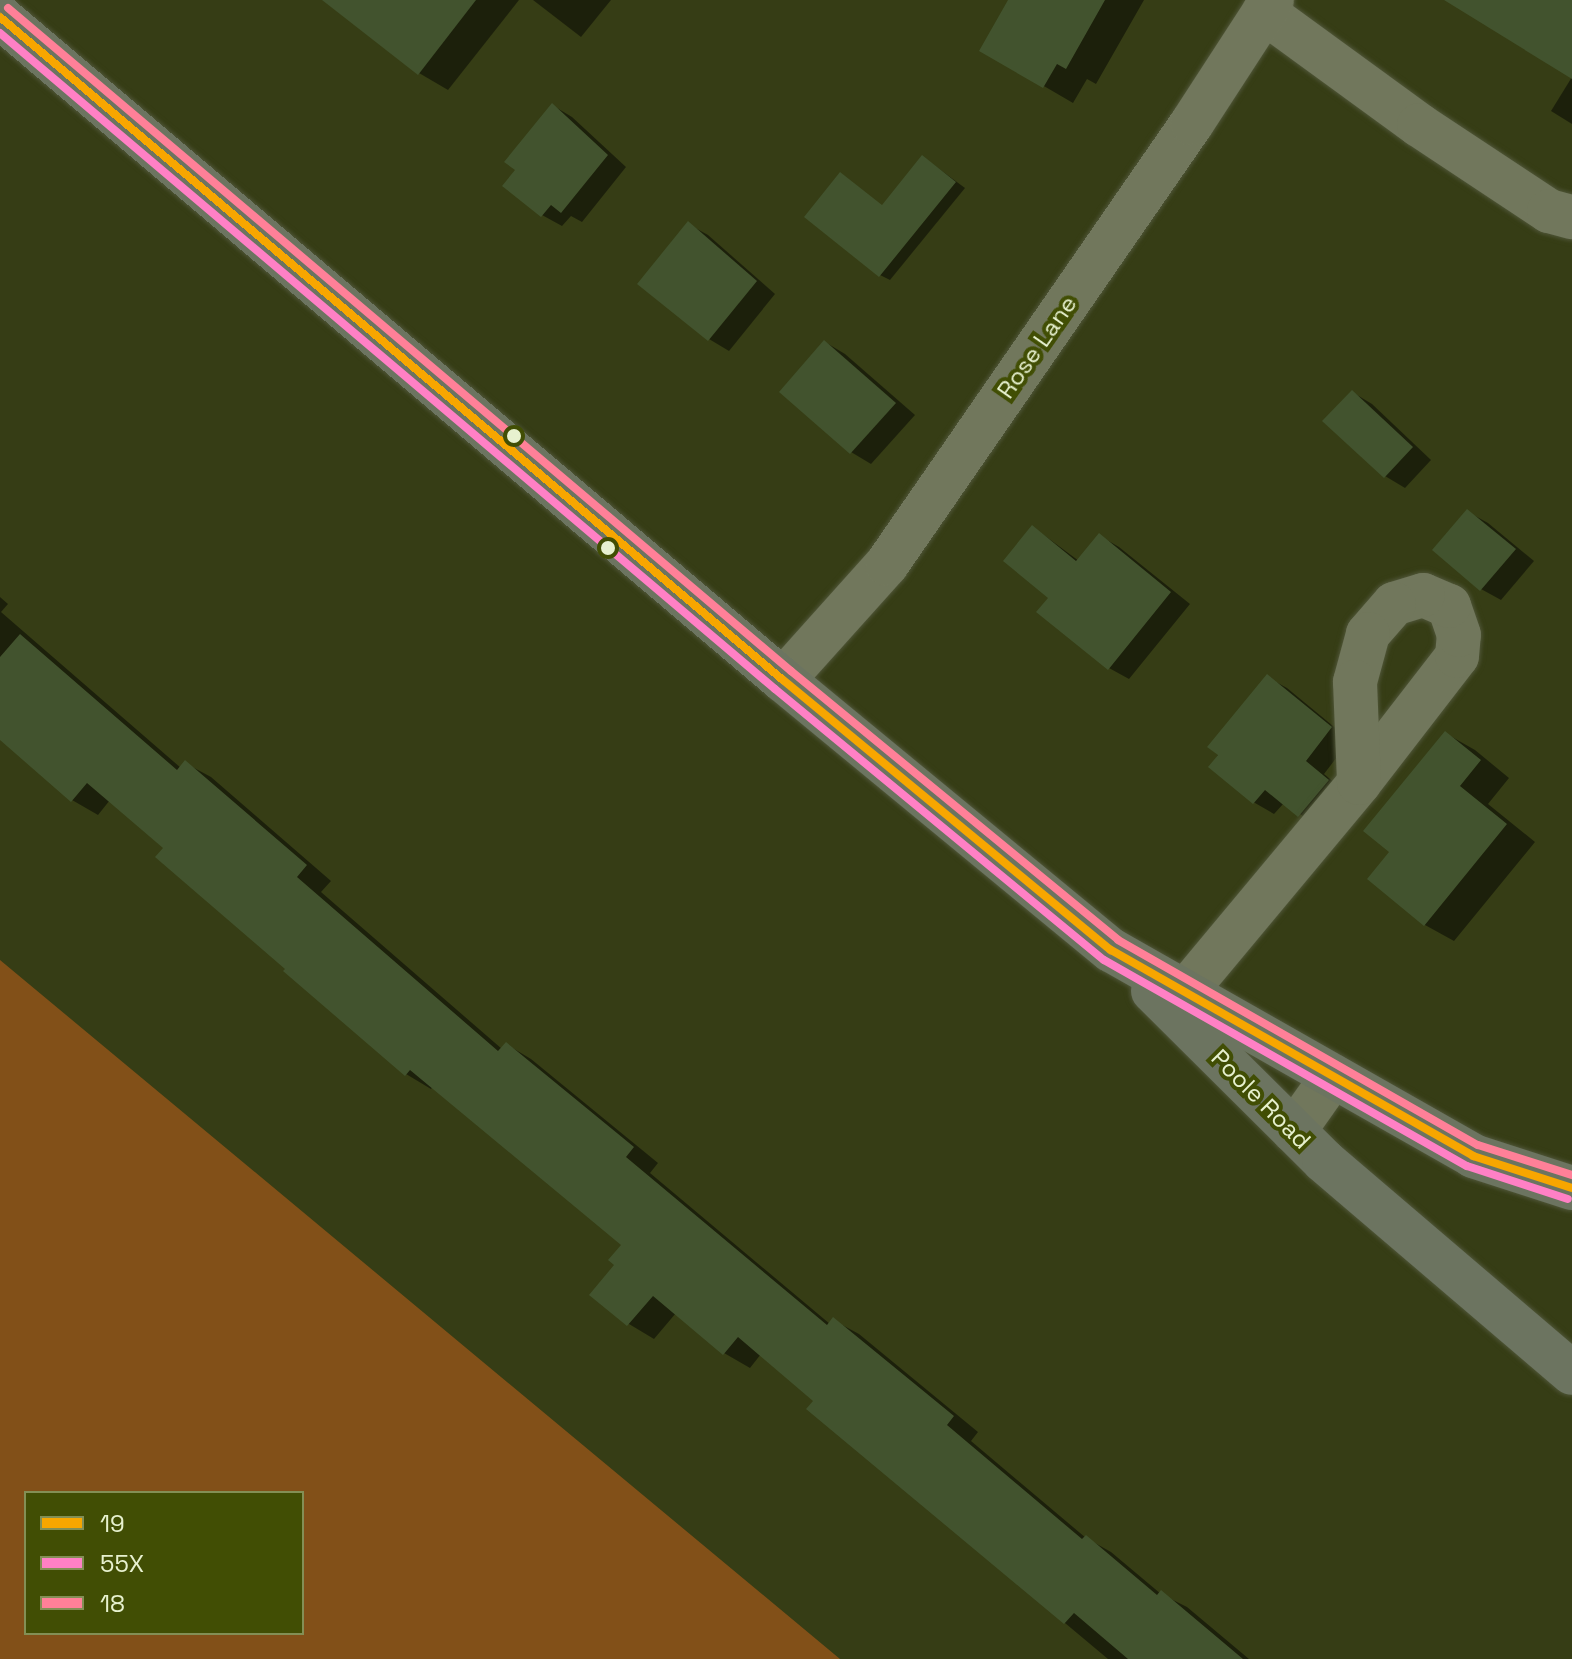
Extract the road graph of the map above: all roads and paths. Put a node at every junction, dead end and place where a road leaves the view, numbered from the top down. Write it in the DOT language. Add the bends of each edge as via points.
graph roads {
  1 [pos="1268,6"];
  2 [pos="0,17"];
  3 [pos="1572,217"];
  4 [pos="783,680"];
  5 [pos="1359,783"];
  6 [pos="1161,983"];
  7 [pos="1333,1076"];
  8 [pos="1294,1131"];
  9 [pos="1572,1188"];
  10 [pos="1572,1373"];
  1 -- 3 [label="street" via="1431,134 1549,211"];
  1 -- 4 [label="street, Rose Lane" via="887,564"];
  2 -- 4 [label="main road"];
  4 -- 6 [label="main road" via="1111,950"];
  5 -- 6 [label="street"];
  6 -- 7 [label="main road"];
  6 -- 8 [label="main road, Poole Road"];
  7 -- 8 [label="street"];
  7 -- 9 [label="main road" via="1473,1156"];
  8 -- 10 [label="main road, Poole Road"];
}
